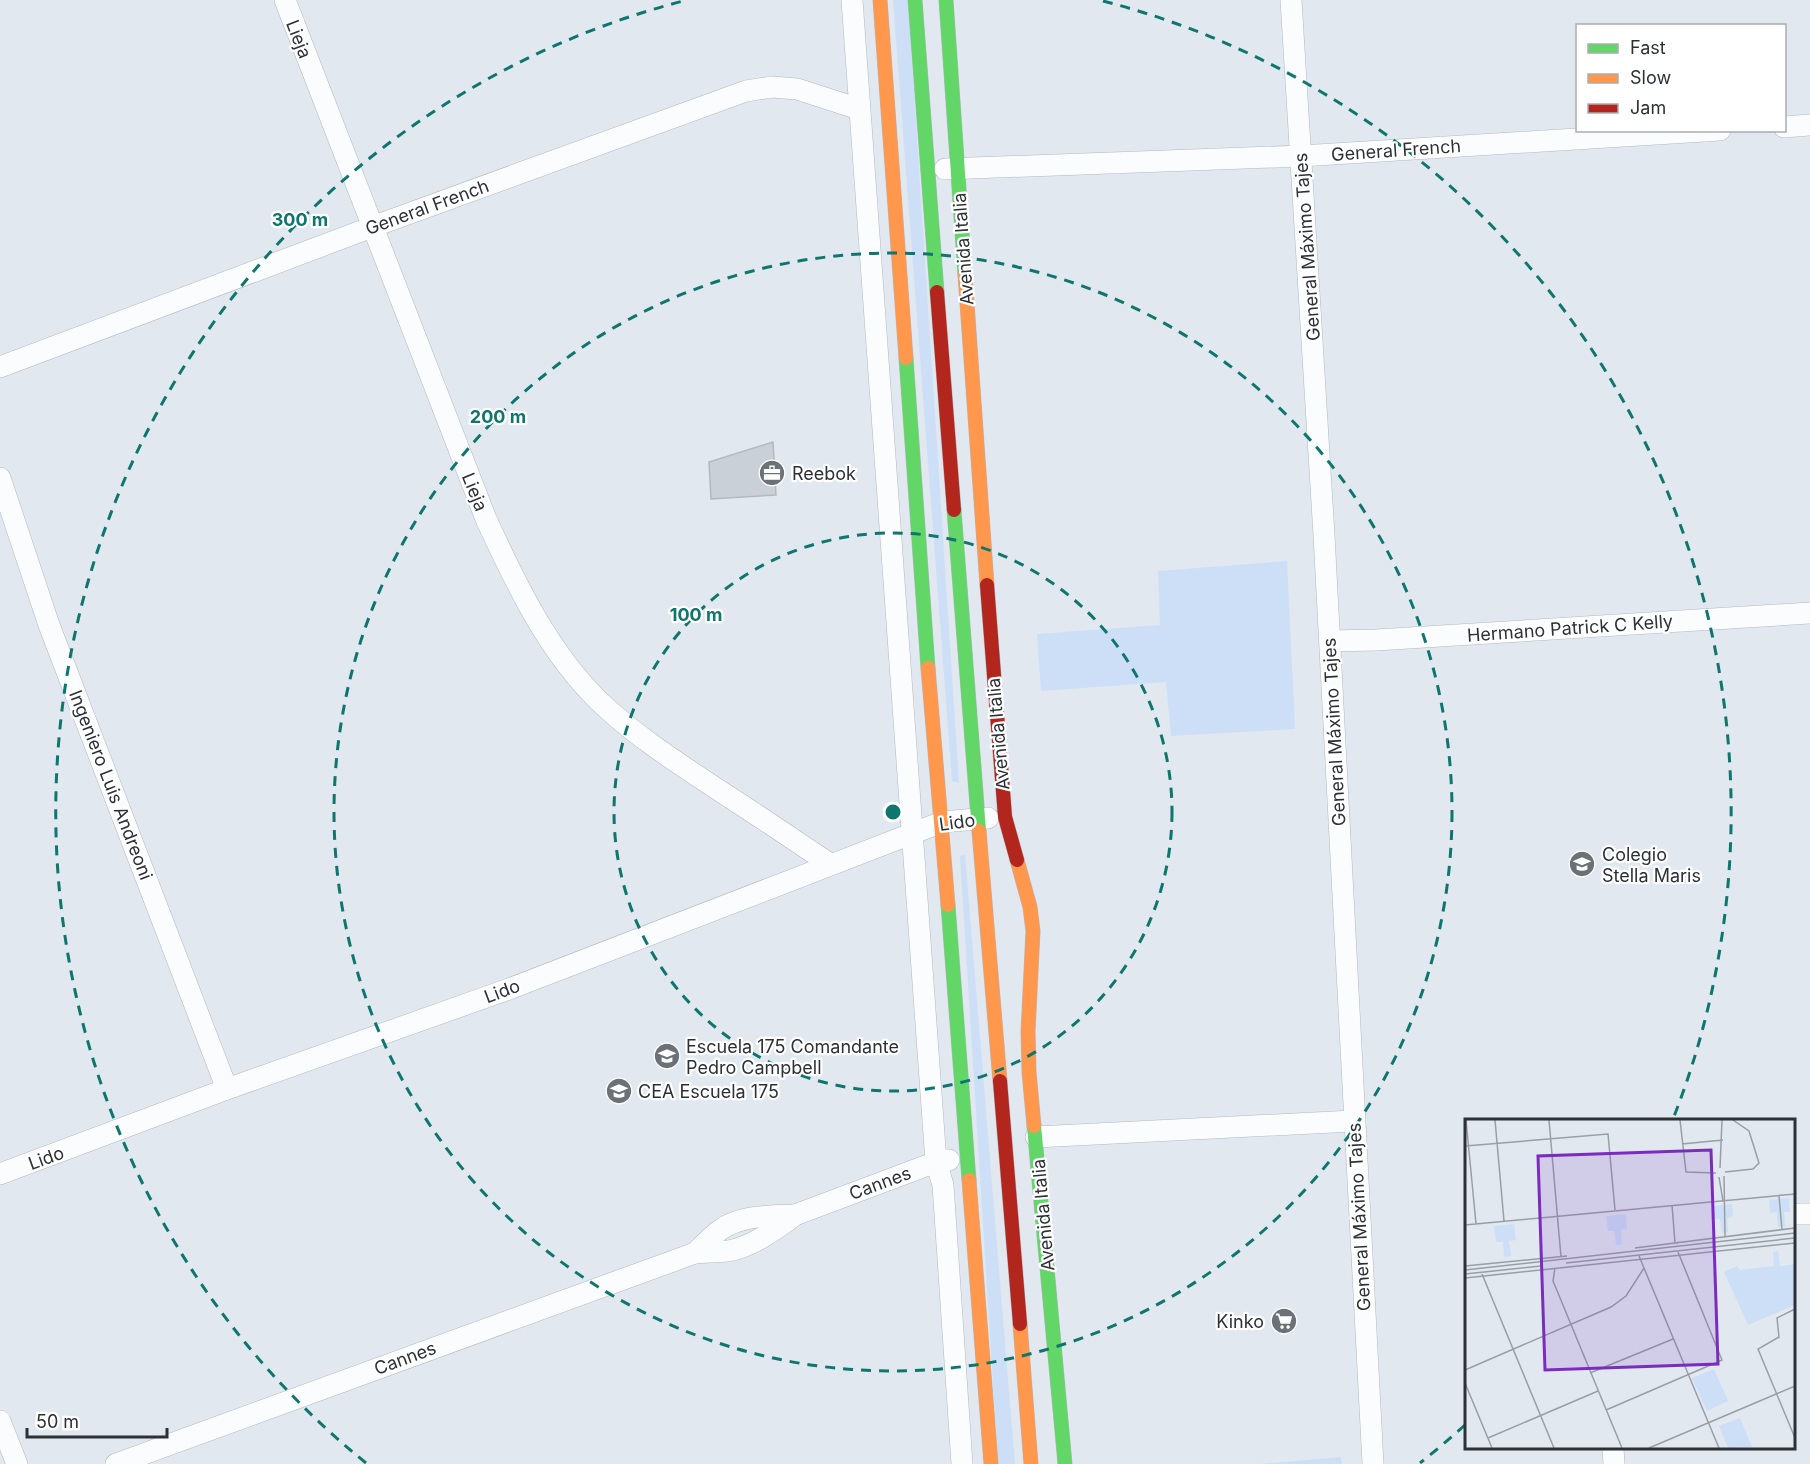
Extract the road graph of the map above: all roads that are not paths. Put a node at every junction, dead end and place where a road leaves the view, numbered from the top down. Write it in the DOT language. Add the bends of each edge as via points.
graph roads {
  1 [pos="285,0"];
  2 [pos="852,0"];
  3 [pos="880,0"];
  4 [pos="915,0"];
  5 [pos="946,0"];
  6 [pos="1290,0"];
  7 [pos="859,109"];
  8 [pos="1810,125"];
  9 [pos="1786,127"];
  10 [pos="1688,132"];
  11 [pos="1301,156"];
  12 [pos="957,168"];
  13 [pos="927,171"];
  14 [pos="372,227"];
  15 [pos="0,367"];
  16 [pos="0,478"];
  17 [pos="1810,613"];
  18 [pos="1330,641"];
  19 [pos="1005,817"];
  20 [pos="978,819"];
  21 [pos="942,822"];
  22 [pos="913,833"];
  23 [pos="830,864"];
  24 [pos="227,1089"];
  25 [pos="1353,1120"];
  26 [pos="1036,1137"];
  27 [pos="968,1157"];
  28 [pos="936,1162"];
  29 [pos="0,1174"];
  30 [pos="0,1421"];
  31 [pos="1613,1449"];
  32 [pos="17,1464"];
  33 [pos="116,1464"];
  34 [pos="962,1464"];
  35 [pos="991,1464"];
  36 [pos="1031,1464"];
  37 [pos="1065,1464"];
  38 [pos="1373,1464"];
  39 [pos="1614,1464"];
  1 -- 14 [label="street, Lieja"];
  2 -- 7 [label="street"];
  3 -- 21 [label="main road"];
  4 -- 13 [label="main road, Avenida Italia"];
  5 -- 12 [label="main road, Avenida Italia"];
  6 -- 11 [label="street, General Máximo Tajes"];
  7 -- 14 [label="street, General French" via="797,89 746,91"];
  7 -- 22 [label="street"];
  8 -- 9 [label="street"];
  10 -- 11 [label="street, General French"];
  11 -- 12 [label="street, General French"];
  11 -- 18 [label="street, General Máximo Tajes"];
  12 -- 13 [label="street, General French"];
  12 -- 19 [label="main road, Avenida Italia"];
  13 -- 20 [label="main road, Avenida Italia"];
  14 -- 15 [label="street, General French"];
  14 -- 23 [label="street, Lieja" via="486,519 512,575 559,654 601,703 659,751"];
  16 -- 24 [label="street, Ingeniero Luis Andreoni" via="49,625"];
  17 -- 18 [label="street, Hermano Patrick C Kelly"];
  18 -- 25 [label="street, General Máximo Tajes"];
  19 -- 20 [label="street, Lido"];
  19 -- 26 [label="main road, Avenida Italia" via="1032,921 1029,1072"];
  20 -- 21 [label="street, Lido"];
  20 -- 36 [label="main road, Avenida Italia"];
  21 -- 22 [label="street, Lido"];
  21 -- 27 [label="main road"];
  22 -- 23 [label="street, Lido"];
  22 -- 28 [label="street"];
  23 -- 24 [label="street, Lido" via="509,989"];
  24 -- 29 [label="street, Lido"];
  25 -- 26 [label="street"];
  25 -- 38 [label="street, General Máximo Tajes"];
  26 -- 37 [label="main road, Avenida Italia"];
  27 -- 28 [label="street, Cannes"];
  27 -- 35 [label="main road"];
  28 -- 33 [label="street, Cannes" via="795,1215 739,1221 721,1230 695,1253"];
  28 -- 34 [label="street" via="943,1185"];
  30 -- 32 [label="street"];
  31 -- 39 [label="street"];
}
